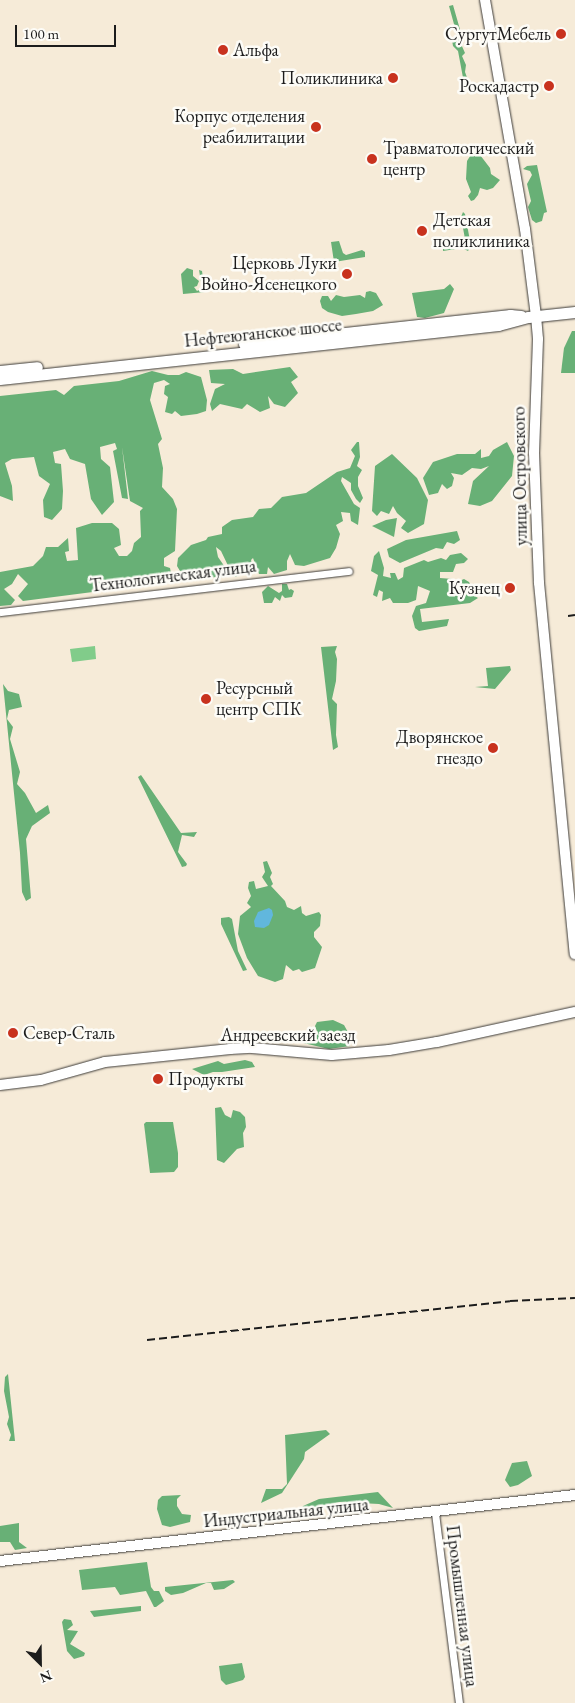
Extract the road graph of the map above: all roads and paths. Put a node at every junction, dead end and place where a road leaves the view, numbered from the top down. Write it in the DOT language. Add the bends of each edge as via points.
graph roads {
  1 [pos="485,0"];
  2 [pos="575,312"];
  3 [pos="532,316"];
  4 [pos="0,372"];
  5 [pos="0,379"];
  6 [pos="349,571"];
  7 [pos="0,612"];
  8 [pos="575,954"];
  9 [pos="575,1012"];
  10 [pos="0,1085"];
  11 [pos="575,1495"];
  12 [pos="435,1513"];
  13 [pos="0,1561"];
  14 [pos="459,1703"];
  1 -- 3 [label="main road, улица Островского" via="525,229"];
  2 -- 3 [label="main road, Нефтеюганское шоссе"];
  3 -- 4 [label="main road, Нефтеюганское шоссе" via="510,315"];
  3 -- 5 [label="main road, Нефтеюганское шоссе" via="498,325"];
  3 -- 8 [label="main road, улица Островского" via="538,339 534,453 538,567"];
  6 -- 7 [label="street, Технологическая улица"];
  9 -- 10 [label="main road, Андреевский заезд" via="389,1050 332,1055 230,1049 105,1062 41,1080"];
  11 -- 12 [label="main road, Индустриальная улица"];
  12 -- 13 [label="main road, Индустриальная улица"];
  12 -- 14 [label="street, Промышленная улица"];
}
